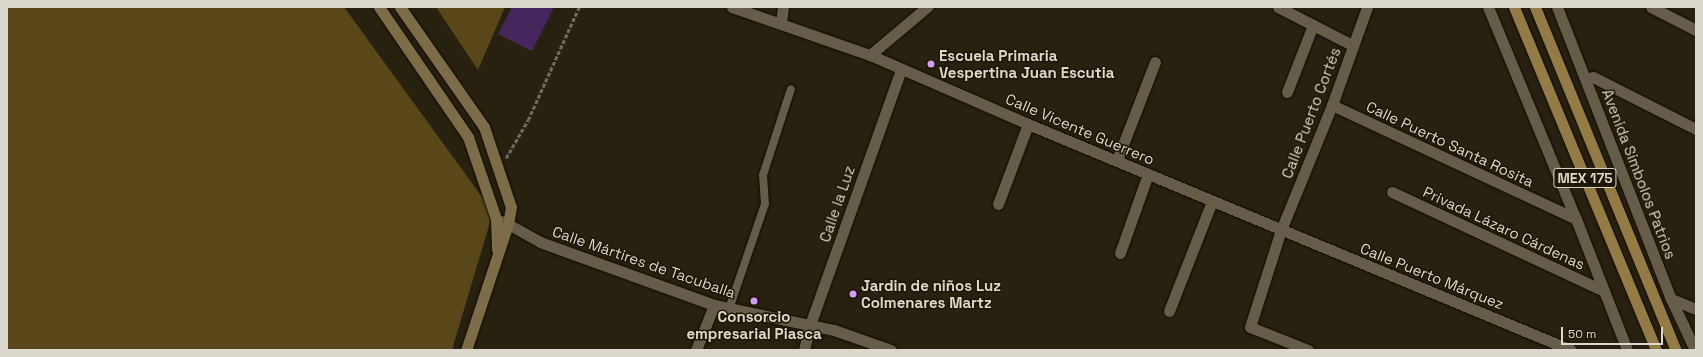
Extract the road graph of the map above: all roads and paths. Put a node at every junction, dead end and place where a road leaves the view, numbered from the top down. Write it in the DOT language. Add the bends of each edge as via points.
graph roads {
  1 [pos="400,7"];
  2 [pos="579,7"];
  3 [pos="732,7"];
  4 [pos="783,7"];
  5 [pos="927,7"];
  6 [pos="1278,7"];
  7 [pos="1367,7"];
  8 [pos="1488,7"];
  9 [pos="1514,7"];
  10 [pos="1535,7"];
  11 [pos="1557,7"];
  12 [pos="1652,7"];
  13 [pos="383,9"];
  14 [pos="781,23"];
  15 [pos="1313,25"];
  16 [pos="1696,30"];
  17 [pos="1352,45"];
  18 [pos="870,55"];
  19 [pos="1155,62"];
  20 [pos="901,69"];
  21 [pos="1586,79"];
  22 [pos="791,89"];
  23 [pos="1287,92"];
  24 [pos="1332,105"];
  25 [pos="1028,124"];
  26 [pos="1696,128"];
  27 [pos="1117,160"];
  28 [pos="499,170"];
  29 [pos="1148,174"];
  30 [pos="1392,192"];
  31 [pos="1212,201"];
  32 [pos="998,204"];
  33 [pos="496,219"];
  34 [pos="1576,219"];
  35 [pos="508,224"];
  36 [pos="1281,230"];
  37 [pos="1120,253"];
  38 [pos="497,255"];
  39 [pos="1604,291"];
  40 [pos="1671,299"];
  41 [pos="714,305"];
  42 [pos="729,309"];
  43 [pos="1696,309"];
  44 [pos="1169,311"];
  45 [pos="810,326"];
  46 [pos="466,350"];
  47 [pos="696,350"];
  48 [pos="804,350"];
  49 [pos="891,350"];
  50 [pos="1308,350"];
  51 [pos="1571,350"];
  52 [pos="1627,350"];
  53 [pos="1656,350"];
  54 [pos="1676,350"];
  55 [pos="1695,350"];
  1 -- 28 [label="main road" via="484,128"];
  2 -- 28 [label="path" via="528,120"];
  3 -- 14 [label="street, Calle Vicente Guerrero"];
  4 -- 14 [label="street"];
  5 -- 18 [label="street"];
  6 -- 15 [label="street"];
  7 -- 17 [label="street, Calle Puerto Cortés"];
  8 -- 34 [label="street"];
  9 -- 53 [label="main road, MEX 175"];
  10 -- 54 [label="main road, Avenida Símbolos Patrios / MEX 175"];
  11 -- 21 [label="street, Avenida Símbolos Patrios"];
  12 -- 16 [label="street"];
  13 -- 33 [label="main road" via="468,137"];
  14 -- 18 [label="street, Calle Vicente Guerrero"];
  15 -- 17 [label="street"];
  15 -- 23 [label="street"];
  17 -- 24 [label="street, Calle Puerto Cortés"];
  18 -- 20 [label="street, Calle Vicente Guerrero"];
  19 -- 27 [label="street"];
  20 -- 25 [label="street, Calle Vicente Guerrero"];
  20 -- 45 [label="street, Calle la Luz"];
  21 -- 26 [label="street" via="1593,77"];
  21 -- 40 [label="street, Avenida Símbolos Patrios"];
  22 -- 42 [label="lane" via="762,175 765,204"];
  24 -- 34 [label="street, Calle Puerto Santa Rosita"];
  24 -- 36 [label="street, Calle Puerto Cortés"];
  25 -- 27 [label="street, Calle Vicente Guerrero"];
  25 -- 32 [label="street"];
  27 -- 29 [label="street, Calle Vicente Guerrero"];
  28 -- 35 [label="main road" via="512,207"];
  29 -- 31 [label="street, Calle Vicente Guerrero"];
  29 -- 37 [label="street"];
  30 -- 39 [label="street, Privada Lázaro Cárdenas"];
  31 -- 36 [label="street, Calle Vicente Guerrero"];
  31 -- 44 [label="street"];
  33 -- 35 [label="street, Calle Mártires de Tacuballa"];
  33 -- 38 [label="main road"];
  34 -- 39 [label="street"];
  35 -- 38 [label="main road"];
  35 -- 41 [label="street, Calle Mártires de Tacuballa" via="540,242"];
  36 -- 50 [label="street, Calle Puerto Cortés" via="1250,327"];
  36 -- 51 [label="street, Calle Puerto Márquez"];
  38 -- 46 [label="main road"];
  39 -- 52 [label="street"];
  40 -- 43 [label="street"];
  40 -- 55 [label="street, Avenida Símbolos Patrios"];
  41 -- 42 [label="street, Calle Mártires de Tacuballa"];
  41 -- 47 [label="street"];
  42 -- 45 [label="street, Calle Mártires de Tacuballa"];
  45 -- 48 [label="street, Calle la Luz"];
  45 -- 49 [label="street, Calle Mártires de Tacuballa" via="834,330"];
}
